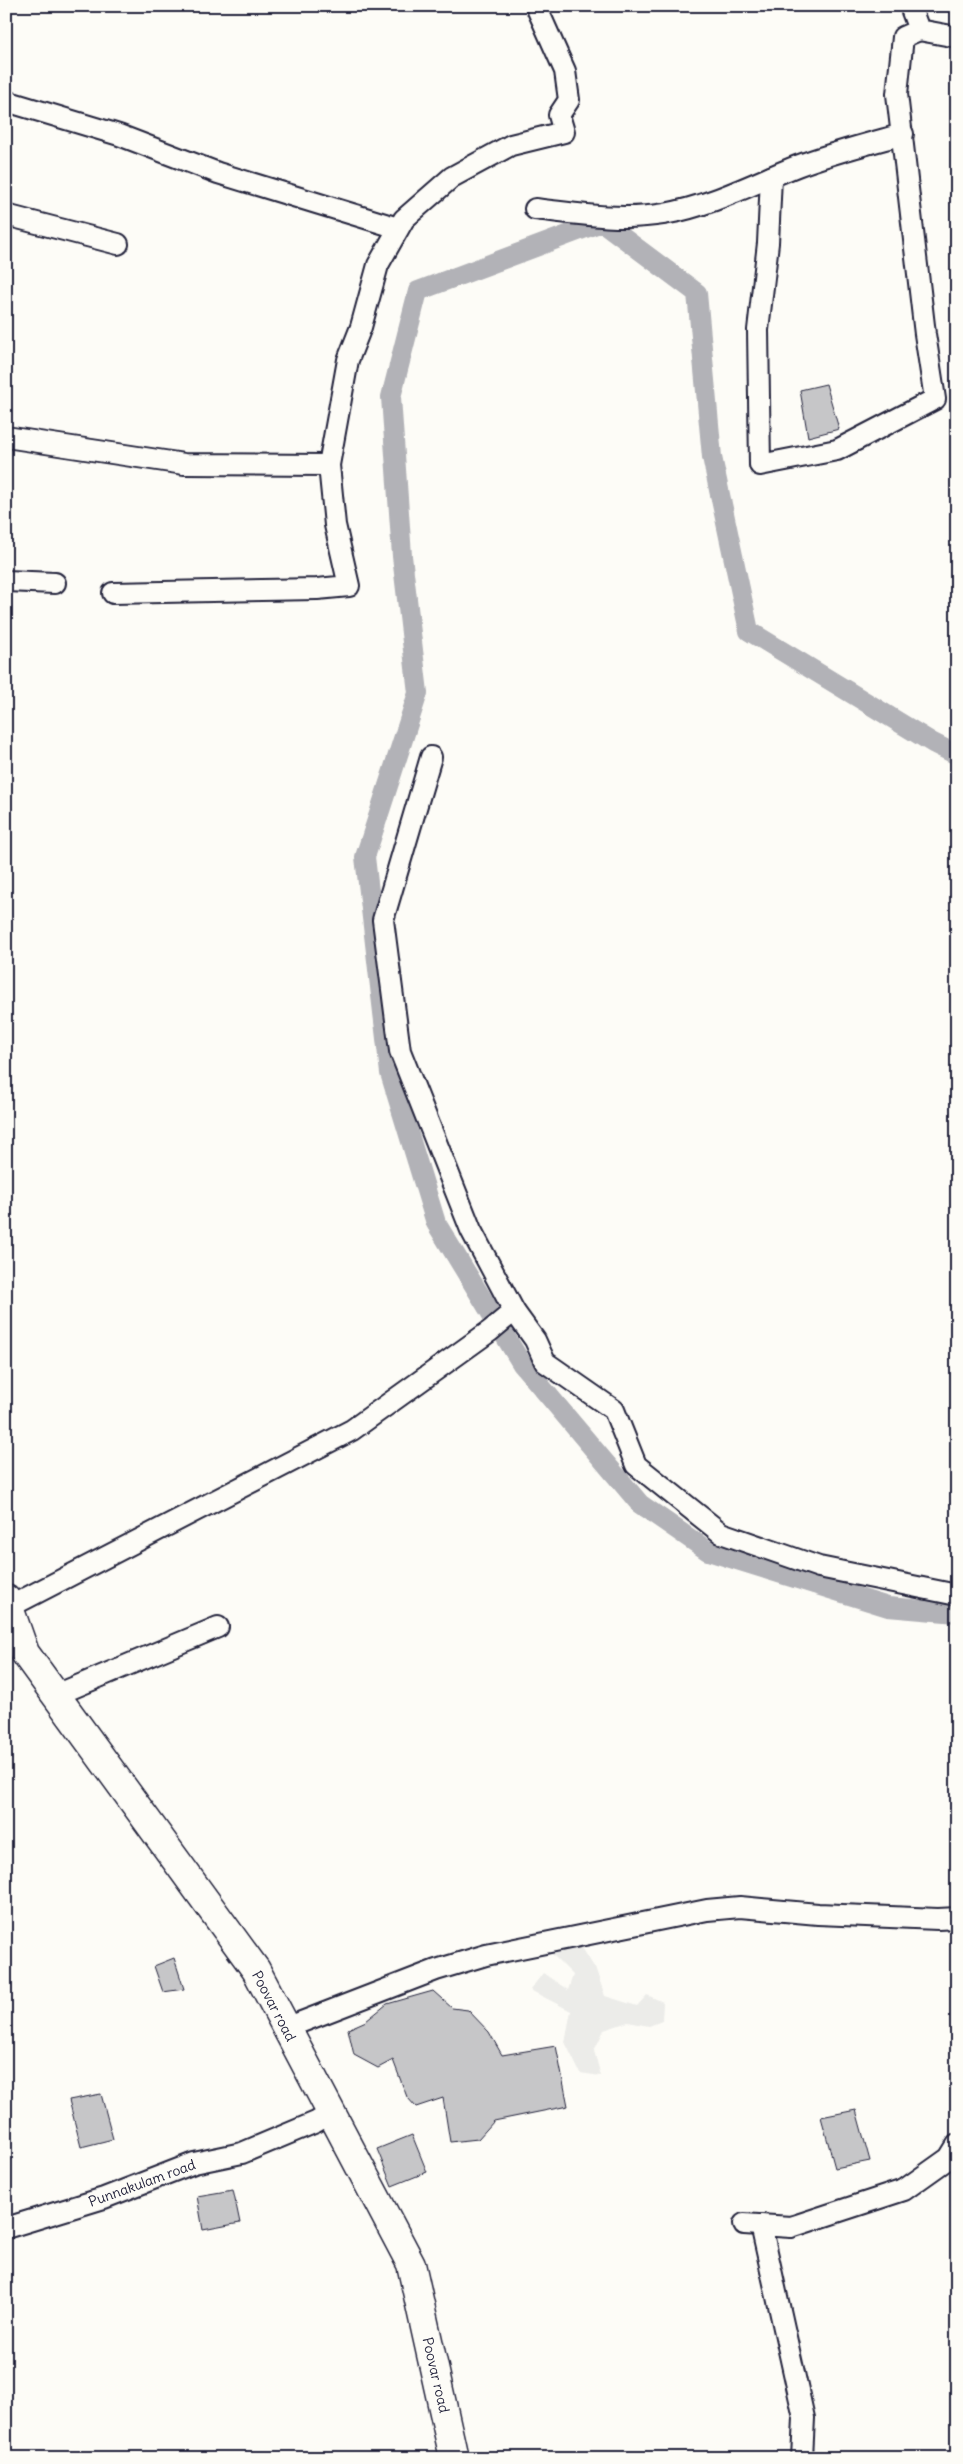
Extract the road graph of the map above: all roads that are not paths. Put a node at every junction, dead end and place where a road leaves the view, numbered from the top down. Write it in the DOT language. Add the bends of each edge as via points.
graph roads {
  1 [pos="536,6"];
  2 [pos="910,6"];
  3 [pos="918,30"];
  4 [pos="957,37"];
  5 [pos="6,101"];
  6 [pos="903,134"];
  7 [pos="771,177"];
  8 [pos="535,209"];
  9 [pos="6,215"];
  10 [pos="398,228"];
  11 [pos="118,244"];
  12 [pos="6,437"];
  13 [pos="329,465"];
  14 [pos="6,581"];
  15 [pos="55,584"];
  16 [pos="113,593"];
  17 [pos="431,757"];
  18 [pos="512,1313"];
  19 [pos="957,1595"];
  20 [pos="8,1603"];
  21 [pos="218,1627"];
  22 [pos="56,1695"];
  23 [pos="957,1918"];
  24 [pos="286,2028"];
  25 [pos="331,2113"];
  26 [pos="957,2145"];
  27 [pos="6,2228"];
  28 [pos="454,2458"];
  29 [pos="802,2458"];
  1 -- 10 [label="street" via="565,71 569,100 559,115 564,132 511,145 452,177"];
  2 -- 3 [label="street"];
  3 -- 4 [label="street"];
  3 -- 6 [label="street" via="903,37 897,94"];
  5 -- 10 [label="street" via="120,135 218,173"];
  6 -- 7 [label="street" via="799,165"];
  6 -- 7 [label="street" via="935,399 837,450 760,464 758,330 768,243"];
  7 -- 8 [label="street" via="724,197 665,214 576,214"];
  9 -- 11 [label="street"];
  10 -- 13 [label="street" via="378,265 348,360"];
  12 -- 13 [label="street" via="184,464"];
  13 -- 16 [label="street" via="336,525 349,586 317,590"];
  14 -- 15 [label="street"];
  17 -- 18 [label="street" via="383,920 400,1051 470,1230"];
  18 -- 19 [label="street" via="535,1340 545,1362 614,1410 636,1465 721,1533 819,1567"];
  18 -- 20 [label="street" via="352,1430"];
  20 -- 22 [label="main road, Poovar road" via="25,1652"];
  21 -- 22 [label="street"];
  22 -- 24 [label="main road, Poovar road" via="256,1970"];
  23 -- 24 [label="street" via="938,1920 818,1914 740,1907 707,1910 444,1967"];
  24 -- 25 [label="main road, Poovar road"];
  25 -- 27 [label="street, Punnakulam road" via="242,2153 194,2163 104,2198"];
  25 -- 28 [label="main road, Poovar road" via="411,2264"];
  26 -- 29 [label="street" via="948,2158 904,2190 791,2227 752,2225 804,2418"];
}
